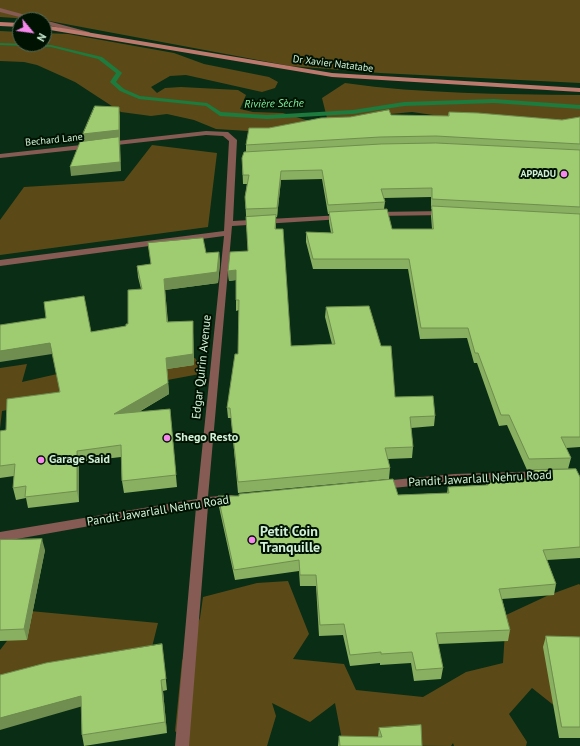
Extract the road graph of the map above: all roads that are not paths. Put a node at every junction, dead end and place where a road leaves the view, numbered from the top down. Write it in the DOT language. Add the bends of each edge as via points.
graph roads {
  1 [pos="0,10"];
  2 [pos="12,13"];
  3 [pos="0,24"];
  4 [pos="52,24"];
  5 [pos="12,25"];
  6 [pos="52,28"];
  7 [pos="87,33"];
  8 [pos="580,90"];
  9 [pos="206,133"];
  10 [pos="0,156"];
  11 [pos="451,213"];
  12 [pos="367,215"];
  13 [pos="352,216"];
  14 [pos="228,229"];
  15 [pos="0,263"];
  16 [pos="556,475"];
  17 [pos="367,486"];
  18 [pos="241,498"];
  19 [pos="202,502"];
  20 [pos="0,537"];
  21 [pos="182,746"];
  1 -- 2 [label="street"];
  3 -- 5 [label="main road"];
  4 -- 7 [label="street"];
  6 -- 7 [label="main road, Dr Xavier Natatabe"];
  7 -- 8 [label="main road, Dr Xavier Natatabe" via="332,75"];
  9 -- 10 [label="street, Bechard Lane"];
  9 -- 14 [label="street, Edgar Quirin Avenue" via="225,134 233,140 236,158"];
  11 -- 12 [label="street"];
  13 -- 14 [label="street"];
  14 -- 15 [label="street"];
  14 -- 19 [label="street, Edgar Quirin Avenue"];
  16 -- 17 [label="street, Pandit Jawarlall Nehru Road" via="454,478"];
  18 -- 19 [label="street, Pandit Jawarlall Nehru Road"];
  19 -- 20 [label="street, Pandit Jawarlall Nehru Road"];
  19 -- 21 [label="street, Edgar Quirin Avenue"];
}
